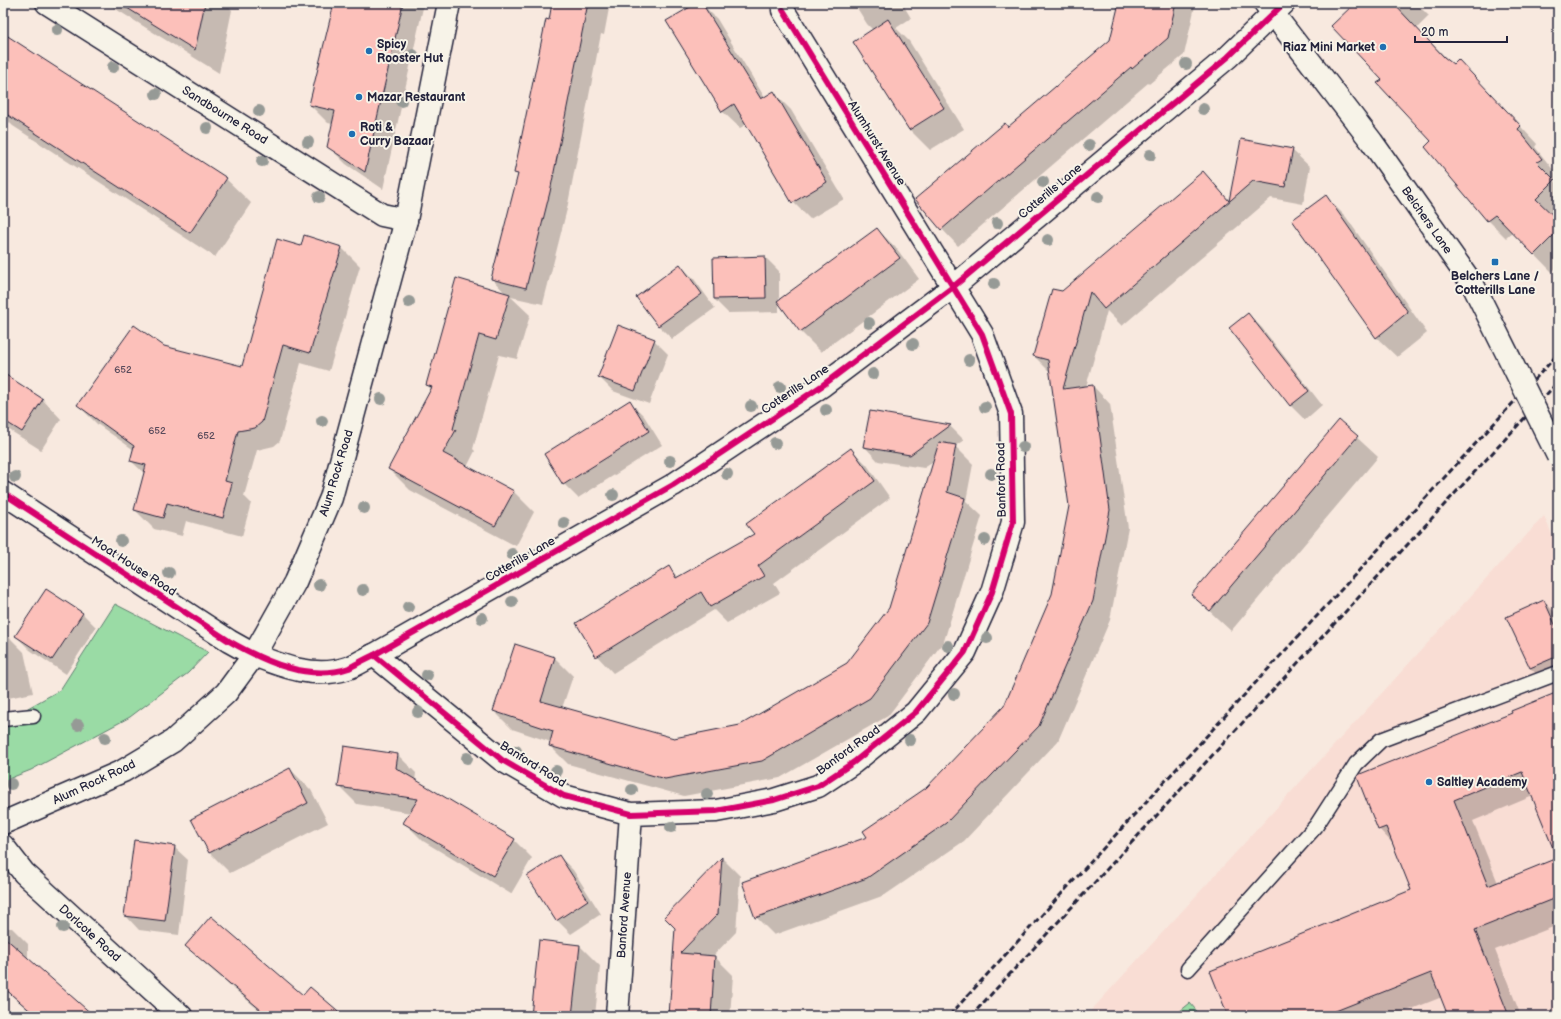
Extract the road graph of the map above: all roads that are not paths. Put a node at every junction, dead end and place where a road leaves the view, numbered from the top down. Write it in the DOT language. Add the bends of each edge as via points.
graph roads {
  1 [pos="47,3"];
  2 [pos="449,3"];
  3 [pos="1274,7"];
  4 [pos="783,10"];
  5 [pos="406,220"];
  6 [pos="953,287"];
  7 [pos="1558,456"];
  8 [pos="3,494"];
  9 [pos="254,655"];
  10 [pos="374,655"];
  11 [pos="1558,673"];
  12 [pos="33,716"];
  13 [pos="3,719"];
  14 [pos="631,814"];
  15 [pos="3,823"];
  16 [pos="3,846"];
  17 [pos="1188,969"];
  18 [pos="181,1016"];
  19 [pos="617,1016"];
  1 -- 5 [label="street, Sandbourne Road" via="382,215"];
  2 -- 5 [label="street, Alum Rock Road"];
  3 -- 6 [label="street, Cotterills Lane" via="1228,57"];
  3 -- 7 [label="street, Belchers Lane, bridge" via="1473,285"];
  4 -- 6 [label="street, Alumhurst Avenue"];
  5 -- 9 [label="street, Alum Rock Road" via="331,498 296,582"];
  6 -- 10 [label="street, Cotterills Lane" via="822,385 673,485"];
  6 -- 14 [label="street, Banford Road" via="982,334 1011,414 1013,522 992,592 965,652 916,712 854,762 818,786 774,800 716,811"];
  8 -- 9 [label="street, Moat House Road"];
  9 -- 10 [label="street, Cotterills Lane" via="307,672 333,672 349,668"];
  9 -- 15 [label="street, Alum Rock Road" via="226,693 173,741 123,772"];
  10 -- 14 [label="street, Banford Road" via="502,760 564,796"];
  11 -- 17 [label="lane" via="1381,740 1356,764 1316,826"];
  12 -- 13 [label="lane"];
  14 -- 19 [label="street, Banford Avenue"];
  16 -- 18 [label="street, Dorlcote Road" via="24,873"];
}
